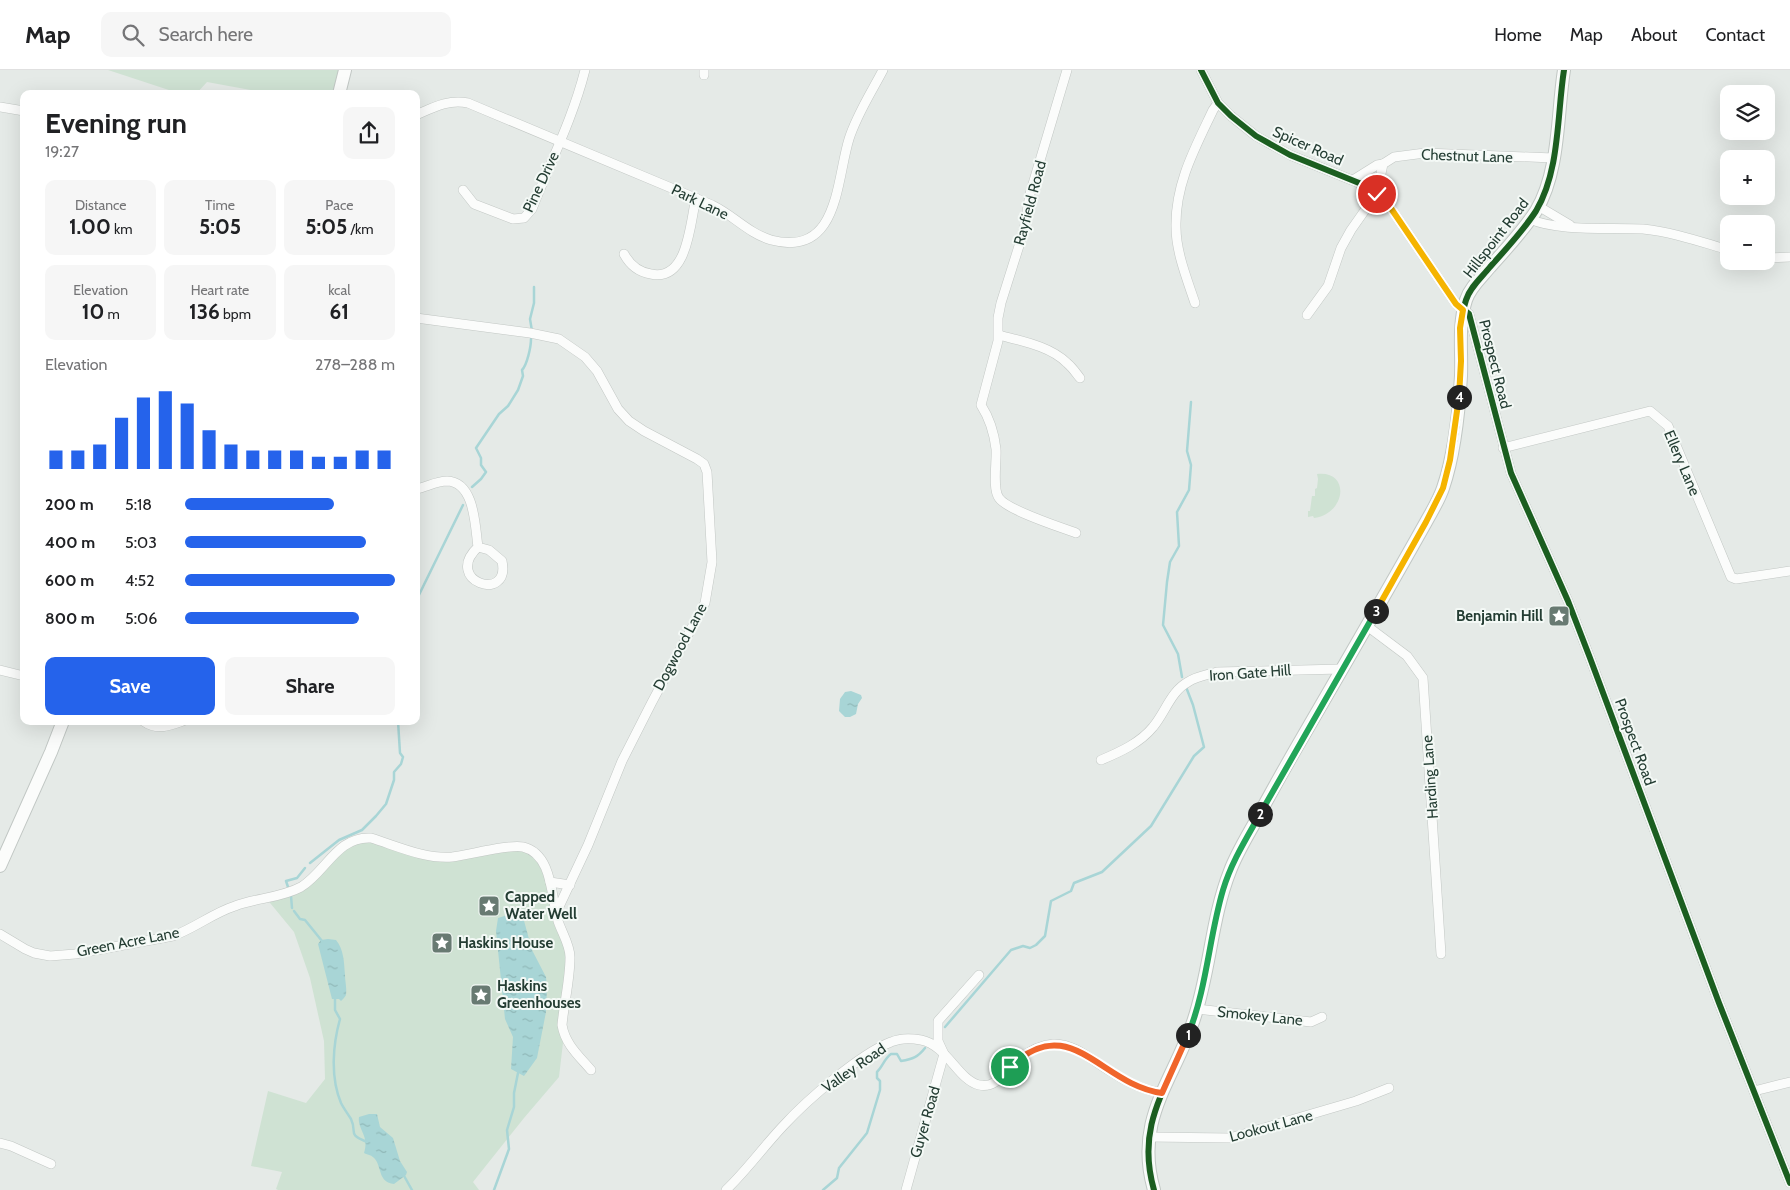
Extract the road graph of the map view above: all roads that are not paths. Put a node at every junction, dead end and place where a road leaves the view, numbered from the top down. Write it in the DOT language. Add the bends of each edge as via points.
graph roads {
  1 [pos="345,70"];
  2 [pos="883,70"];
  3 [pos="1067,70"];
  4 [pos="1201,70"];
  5 [pos="1564,70"];
  6 [pos="584,74"];
  7 [pos="340,90"];
  8 [pos="1218,103"];
  9 [pos="0,107"];
  10 [pos="20,110"];
  11 [pos="420,114"];
  12 [pos="560,141"];
  13 [pos="1553,158"];
  14 [pos="1383,164"];
  15 [pos="1354,180"];
  16 [pos="462,190"];
  17 [pos="1377,194"];
  18 [pos="696,198"];
  19 [pos="1538,206"];
  20 [pos="1530,219"];
  21 [pos="1573,226"];
  22 [pos="1720,247"];
  23 [pos="624,254"];
  24 [pos="1790,257"];
  25 [pos="1775,258"];
  26 [pos="1195,302"];
  27 [pos="1463,310"];
  28 [pos="1307,315"];
  29 [pos="420,319"];
  30 [pos="999,336"];
  31 [pos="1080,378"];
  32 [pos="1503,448"];
  33 [pos="420,487"];
  34 [pos="1076,533"];
  35 [pos="478,547"];
  36 [pos="1790,571"];
  37 [pos="1367,626"];
  38 [pos="1342,668"];
  39 [pos="0,670"];
  40 [pos="20,675"];
  41 [pos="61,725"];
  42 [pos="148,725"];
  43 [pos="170,725"];
  44 [pos="1101,760"];
  45 [pos="0,866"];
  46 [pos="550,882"];
  47 [pos="570,885"];
  48 [pos="556,913"];
  49 [pos="0,934"];
  50 [pos="1441,954"];
  51 [pos="979,975"];
  52 [pos="1197,1009"];
  53 [pos="1322,1017"];
  54 [pos="944,1054"];
  55 [pos="591,1070"];
  56 [pos="1790,1082"];
  57 [pos="1389,1088"];
  58 [pos="1754,1091"];
  59 [pos="1162,1093"];
  60 [pos="1149,1137"];
  61 [pos="0,1143"];
  62 [pos="51,1164"];
  63 [pos="1790,1183"];
  64 [pos="726,1190"];
  65 [pos="906,1190"];
  66 [pos="1154,1190"];
  1 -- 7 [label="street"];
  2 -- 18 [label="street, Park Lane" via="851,133 831,213 824,225 809,238 789,242 765,238 719,208"];
  3 -- 30 [label="street, Rayfield Road" via="1001,303"];
  4 -- 8 [label="street, Spicer Road"];
  5 -- 13 [label="street, Hillspoint Road"];
  6 -- 12 [label="street, Pine Drive"];
  8 -- 15 [label="street, Spicer Road" via="1272,146"];
  8 -- 26 [label="street" via="1187,166 1176,214 1178,244"];
  9 -- 10 [label="street"];
  11 -- 12 [label="street, Park Lane" via="444,103 461,101"];
  12 -- 16 [label="street, Pine Drive" via="532,209 524,218 512,219 474,204"];
  12 -- 18 [label="street, Park Lane"];
  13 -- 14 [label="street, Chestnut Lane" via="1425,153 1394,157"];
  13 -- 19 [label="street, Hillspoint Road"];
  14 -- 15 [label="street, Chestnut Lane"];
  14 -- 17 [label="street"];
  15 -- 17 [label="street, Spicer Road"];
  17 -- 27 [label="street, Spicer Road" via="1388,204"];
  17 -- 28 [label="street" via="1341,248 1328,286"];
  18 -- 23 [label="street" via="686,245 674,269 658,276 647,274 633,266"];
  19 -- 20 [label="street, Hillspoint Road"];
  19 -- 21 [label="street"];
  20 -- 21 [label="street" via="1542,224"];
  20 -- 27 [label="street, Hillspoint Road" via="1472,287"];
  21 -- 22 [label="street" via="1645,229"];
  24 -- 25 [label="street"];
  27 -- 32 [label="street, Prospect Road" via="1469,314"];
  27 -- 37 [label="street, Hillspoint Road" via="1458,407 1443,488"];
  29 -- 47 [label="street, Dogwood Lane" via="559,339 585,357 597,371 629,421 697,459 708,472 712,562 705,603 622,761"];
  30 -- 31 [label="street" via="1054,354 1066,361"];
  30 -- 34 [label="street, Rayfield Road" via="981,405 993,428 996,491 1000,500 1017,510"];
  32 -- 36 [label="street, Ellery Lane" via="1650,411 1668,426 1731,577 1736,580"];
  32 -- 58 [label="street, Prospect Road" via="1521,498 1568,601"];
  33 -- 35 [label="street" via="448,481 464,489 470,499"];
  35 -- 35 [label="street" via="489,550 502,561 500,578 492,584 477,582 467,567 469,558"];
  37 -- 38 [label="street, Hillspoint Road"];
  37 -- 50 [label="street, Harding Lane" via="1407,656 1423,678"];
  38 -- 44 [label="street, Iron Gate Hill" via="1217,672 1198,677 1186,682 1174,694 1146,734"];
  38 -- 52 [label="street, Hillspoint Road" via="1230,870"];
  39 -- 40 [label="street"];
  41 -- 45 [label="street"];
  42 -- 43 [label="street" via="161,728"];
  46 -- 47 [label="street"];
  46 -- 48 [label="street, Green Acre Lane"];
  46 -- 49 [label="street, Green Acre Lane" via="542,861 523,847 435,857 364,838 343,847 300,887 234,906 173,936 50,956 34,953"];
  47 -- 48 [label="street, Dogwood Lane"];
  48 -- 55 [label="street, Green Acre Lane" via="570,955 562,1025 564,1034 569,1045"];
  51 -- 54 [label="street" via="938,1021 938,1041"];
  52 -- 53 [label="street, Smokey Lane" via="1311,1022"];
  52 -- 59 [label="street, Hillspoint Road"];
  54 -- 59 [label="street, Valley Road" via="972,1082 984,1086 996,1082 1029,1052 1052,1044 1062,1045 1141,1088"];
  54 -- 64 [label="street, Valley Road" via="931,1043 907,1039 892,1041 873,1051 788,1120"];
  54 -- 65 [label="street, Guyer Road"];
  56 -- 58 [label="street"];
  57 -- 60 [label="street, Lookout Lane" via="1356,1101 1230,1138"];
  58 -- 63 [label="street, Prospect Road"];
  59 -- 60 [label="street, Hillspoint Road" via="1153,1114"];
  60 -- 66 [label="street, Hillspoint Road" via="1148,1164"];
  61 -- 62 [label="street"];
}
